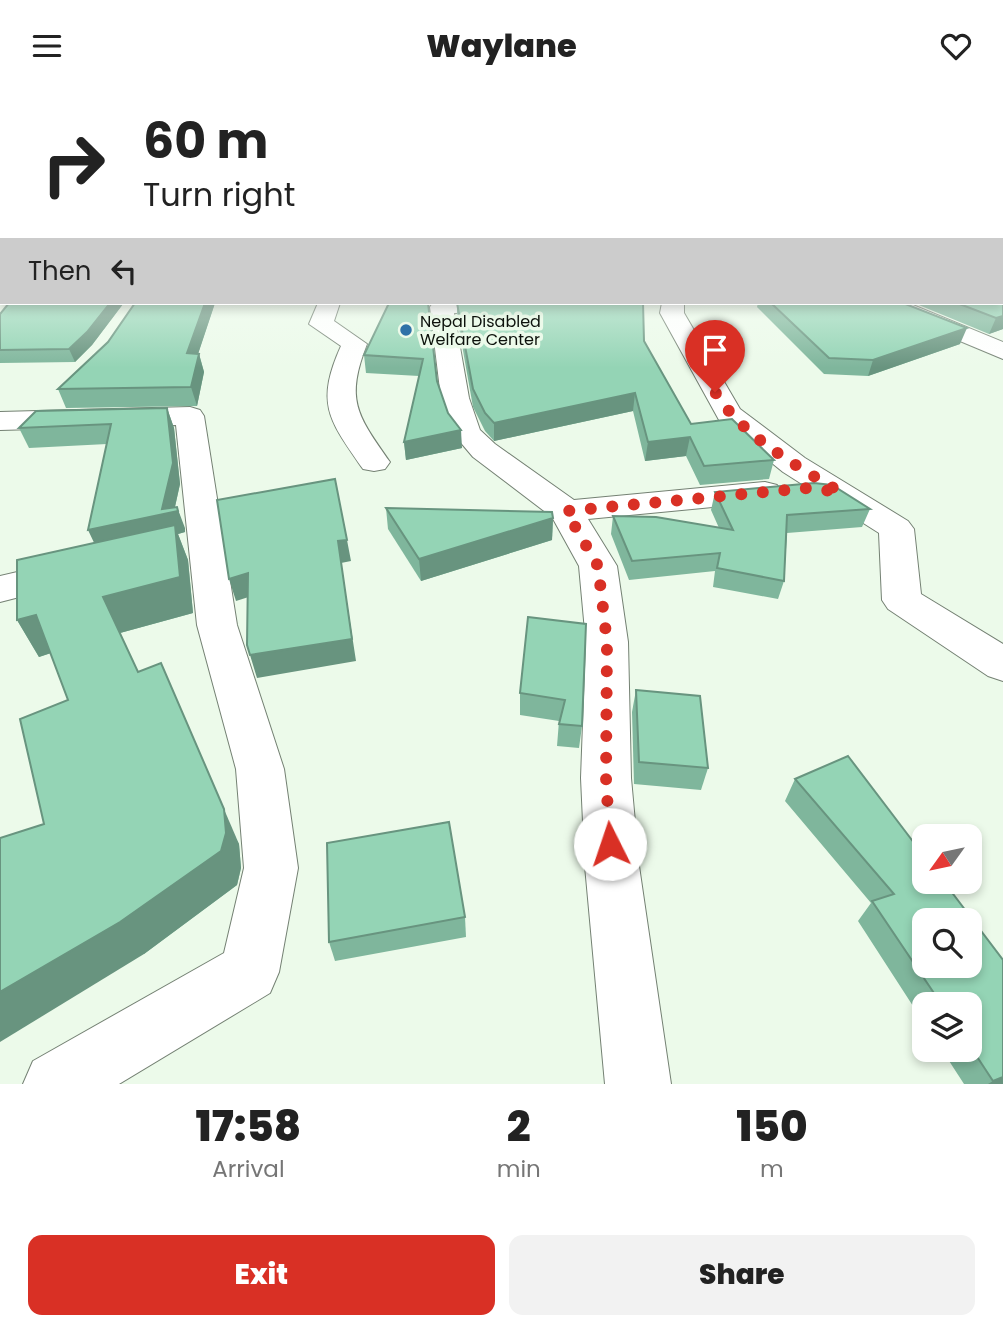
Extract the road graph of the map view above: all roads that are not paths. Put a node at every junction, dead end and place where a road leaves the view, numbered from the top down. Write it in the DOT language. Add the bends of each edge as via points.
graph roads {
  1 [pos="328,305"];
  2 [pos="541,305"];
  3 [pos="894,305"];
  4 [pos="665,307"];
  5 [pos="1003,351"];
  6 [pos="61,395"];
  7 [pos="32,418"];
  8 [pos="0,421"];
  9 [pos="374,462"];
  10 [pos="840,492"];
  11 [pos="566,511"];
  12 [pos="96,566"];
  13 [pos="0,589"];
  14 [pos="1003,665"];
  15 [pos="56,1084"];
  16 [pos="638,1084"];
  1 -- 9 [label="street" via="321,324 355,344 341,374 340,413"];
  2 -- 11 [label="street" via="441,307 451,383 473,441"];
  3 -- 5 [label="street"];
  4 -- 10 [label="street" via="729,414 794,465"];
  6 -- 7 [label="street"];
  7 -- 8 [label="street"];
  7 -- 15 [label="street" via="190,416 190,545 260,769 271,868 249,972"];
  10 -- 11 [label="street" via="808,488"];
  10 -- 14 [label="street" via="896,529 902,600"];
  11 -- 16 [label="street" via="598,566 607,642 606,778 612,866"];
  12 -- 13 [label="street"];
}
